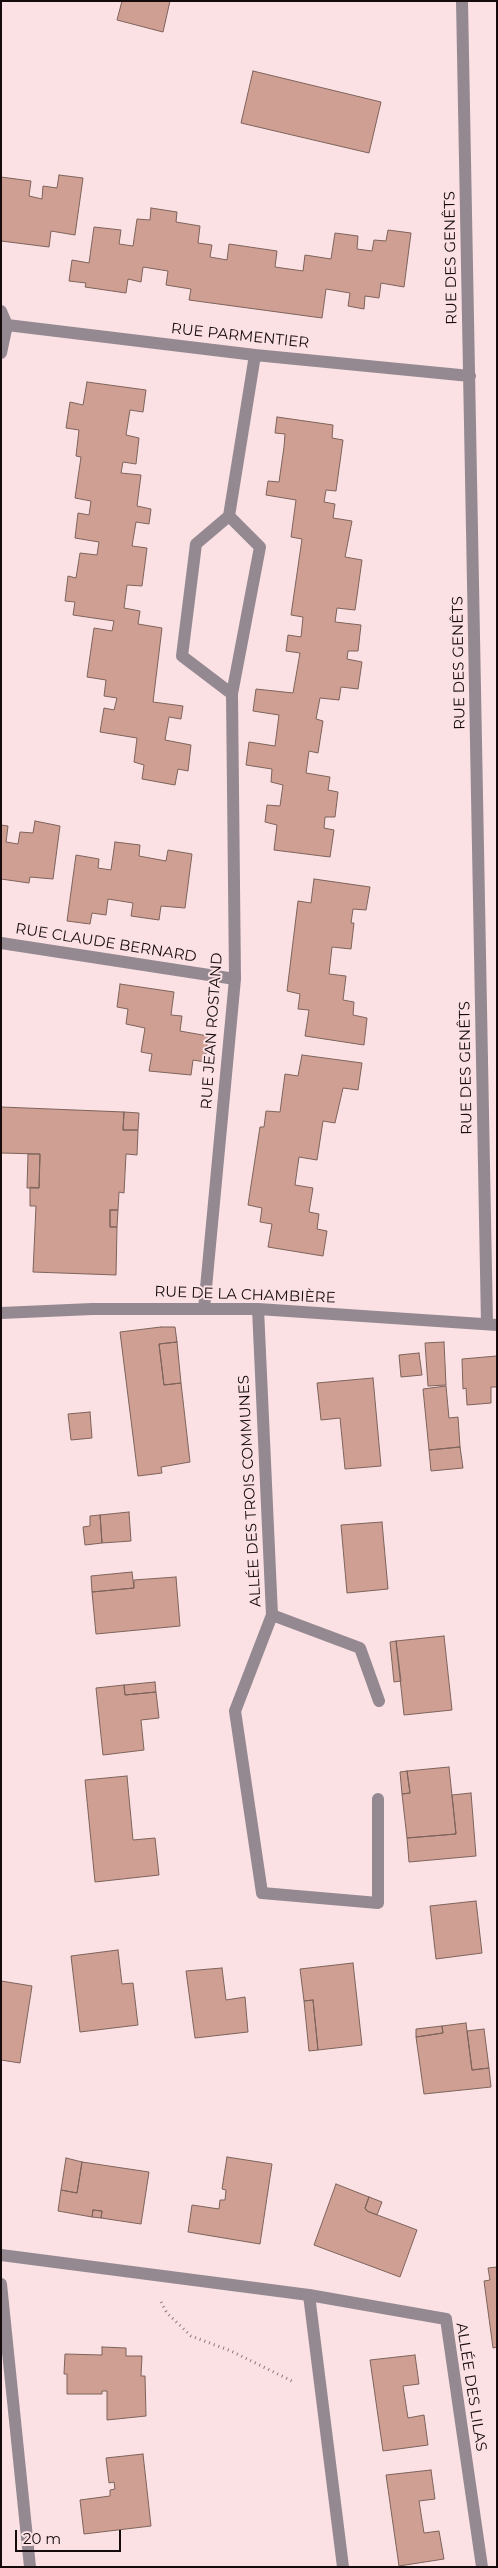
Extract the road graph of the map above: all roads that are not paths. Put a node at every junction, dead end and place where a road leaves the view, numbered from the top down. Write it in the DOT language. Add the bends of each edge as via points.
graph roads {
  1 [pos="462,1"];
  2 [pos="1,312"];
  3 [pos="8,325"];
  4 [pos="1,353"];
  5 [pos="255,355"];
  6 [pos="470,376"];
  7 [pos="229,516"];
  8 [pos="232,694"];
  9 [pos="1,942"];
  10 [pos="235,979"];
  11 [pos="204,1309"];
  12 [pos="258,1309"];
  13 [pos="1,1313"];
  14 [pos="492,1324"];
  15 [pos="272,1615"];
  16 [pos="379,1701"];
  17 [pos="378,1800"];
  18 [pos="1,2255"];
  19 [pos="1,2284"];
  20 [pos="309,2295"];
  21 [pos="30,2567"];
  22 [pos="343,2567"];
  23 [pos="482,2567"];
  1 -- 6 [label="street, RUE DES GENÊTS"];
  2 -- 3 [label="street"];
  3 -- 4 [label="street"];
  3 -- 5 [label="street, RUE PARMENTIER"];
  5 -- 6 [label="street, RUE PARMENTIER"];
  5 -- 7 [label="street"];
  6 -- 14 [label="street, RUE DES GENÊTS"];
  7 -- 8 [label="street, RUE JEAN ROSTAND" via="260,547"];
  7 -- 8 [label="street" via="196,544 182,656"];
  8 -- 10 [label="street, RUE JEAN ROSTAND"];
  9 -- 10 [label="street, RUE CLAUDE BERNARD"];
  10 -- 11 [label="street, RUE JEAN ROSTAND"];
  11 -- 12 [label="street, RUE DE LA CHAMBIÈRE"];
  11 -- 13 [label="street, RUE DE LA CHAMBIÈRE"];
  12 -- 14 [label="street, RUE DE LA CHAMBIÈRE"];
  12 -- 15 [label="street, ALLÉE DES TROIS COMMUNES"];
  15 -- 16 [label="street" via="360,1648"];
  15 -- 17 [label="street, ALLÉE DES TROIS COMMUNES" via="235,1711 262,1893 378,1904"];
  18 -- 20 [label="street, ALLÉE DES LILAS"];
  19 -- 21 [label="street"];
  20 -- 22 [label="street"];
  20 -- 23 [label="street, ALLÉE DES LILAS" via="446,2319"];
}
